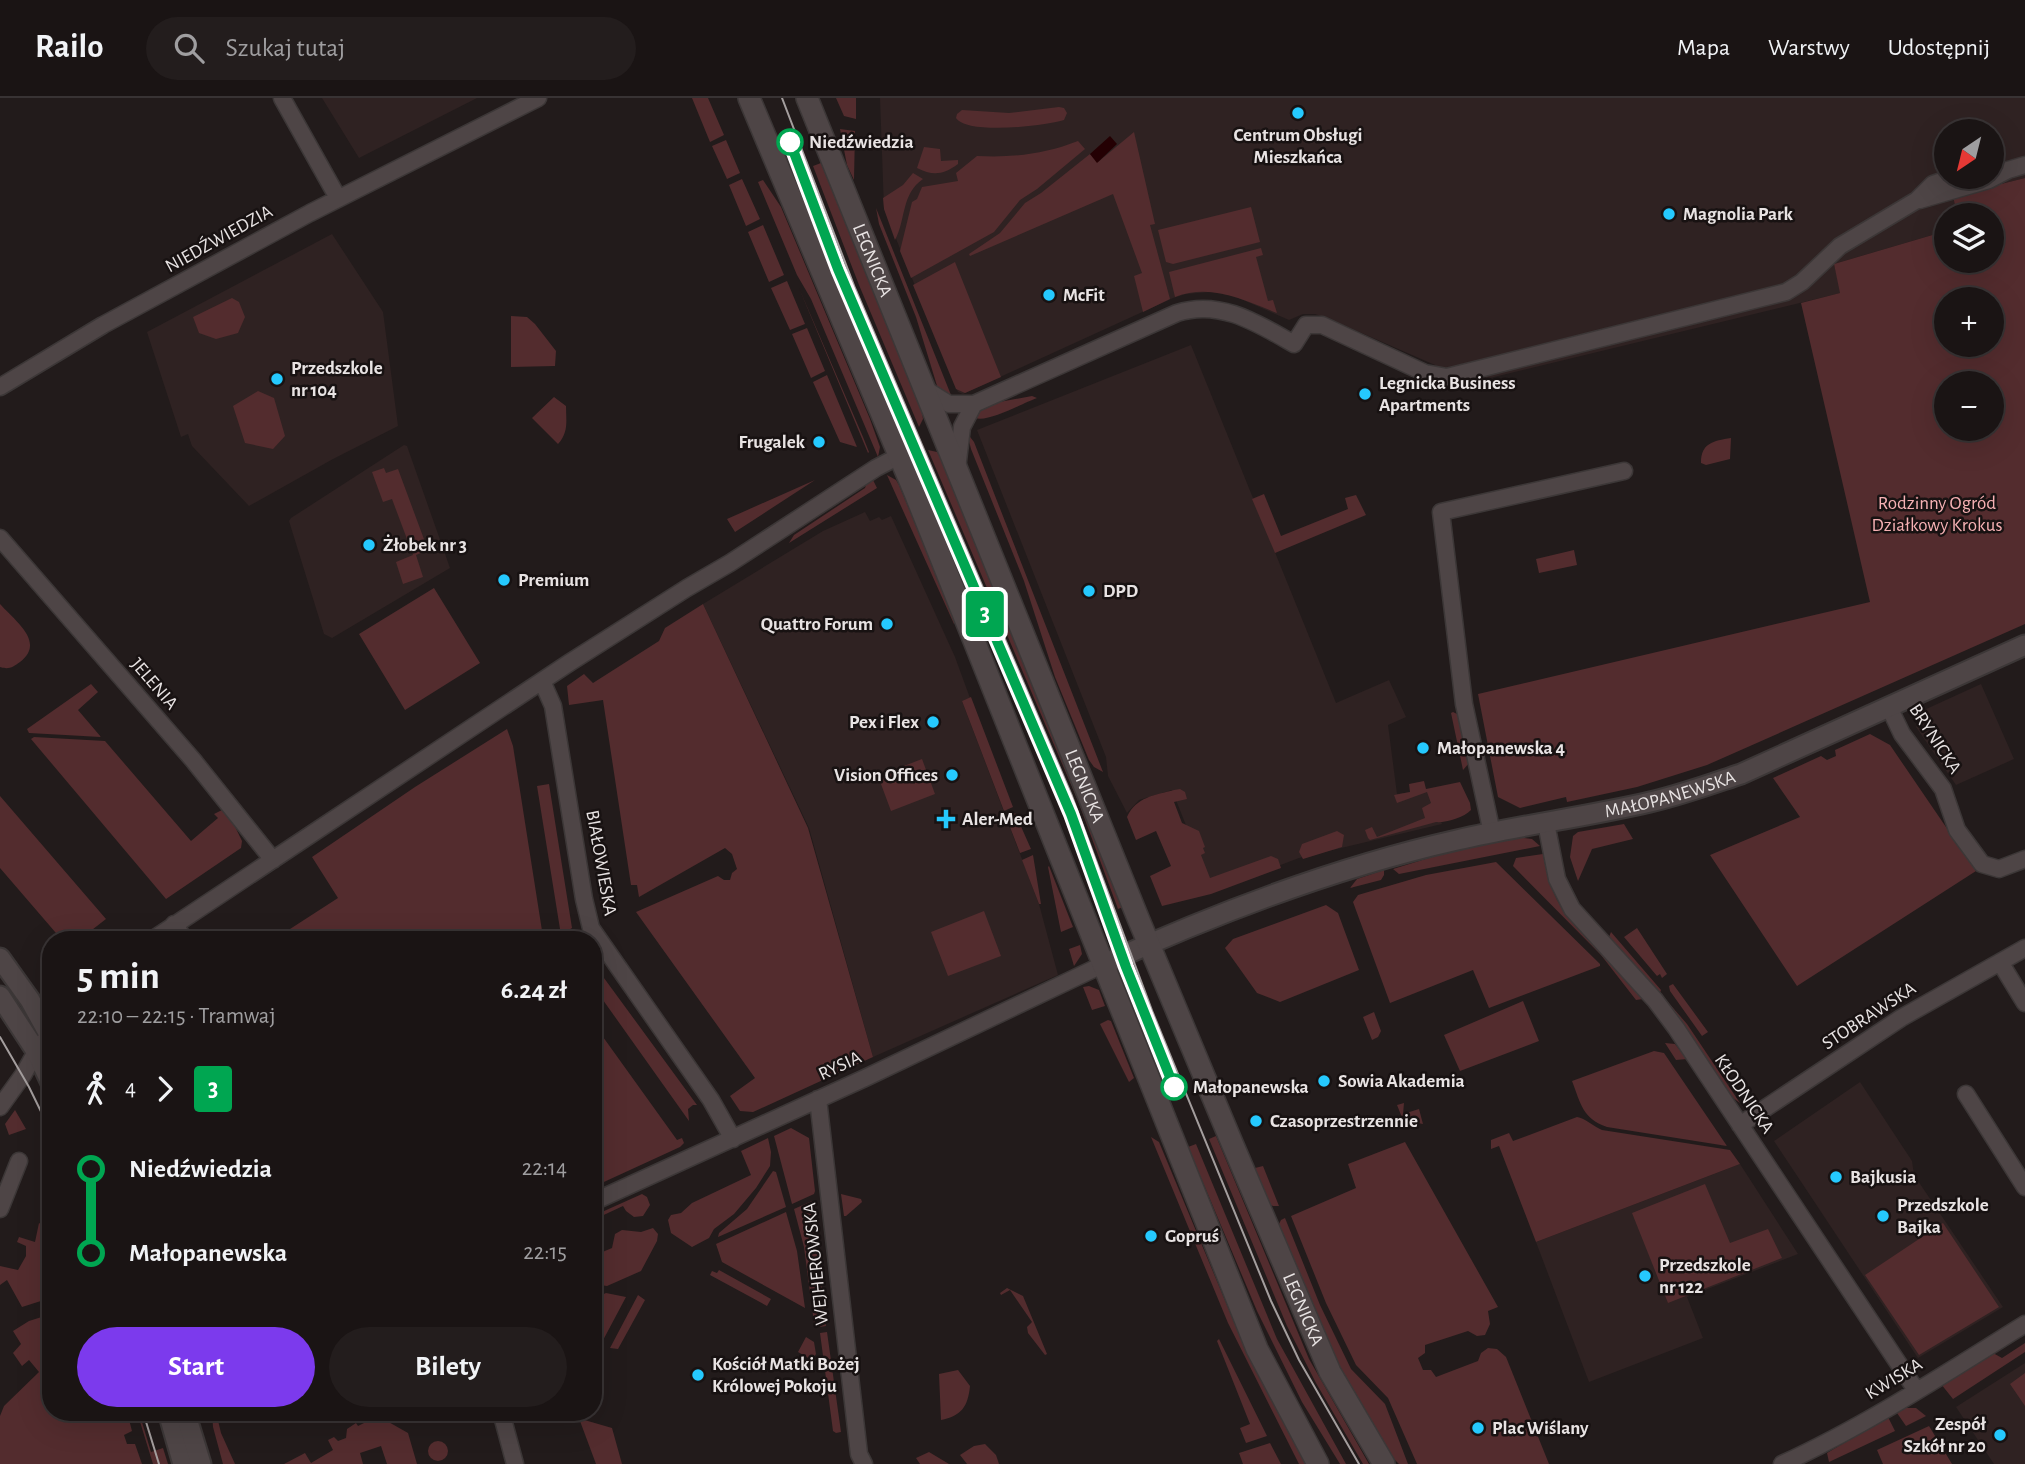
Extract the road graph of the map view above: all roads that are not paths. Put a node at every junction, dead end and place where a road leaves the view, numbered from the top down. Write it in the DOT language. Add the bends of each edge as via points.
graph roads {
  1 [pos="282,98"];
  2 [pos="538,98"];
  3 [pos="749,98"];
  4 [pos="807,98"];
  5 [pos="2025,165"];
  6 [pos="2004,170"];
  7 [pos="2008,170"];
  8 [pos="1934,184"];
  9 [pos="338,198"];
  10 [pos="1917,200"];
  11 [pos="0,387"];
  12 [pos="923,387"];
  13 [pos="974,404"];
  14 [pos="899,456"];
  15 [pos="957,470"];
  16 [pos="1624,471"];
  17 [pos="0,538"];
  18 [pos="2025,645"];
  19 [pos="542,681"];
  20 [pos="1889,707"];
  21 [pos="1546,823"];
  22 [pos="1492,833"];
  23 [pos="2025,859"];
  24 [pos="273,860"];
  25 [pos="174,924"];
  26 [pos="164,931"];
  27 [pos="179,931"];
  28 [pos="593,931"];
  29 [pos="602,944"];
  30 [pos="1149,944"];
  31 [pos="2025,948"];
  32 [pos="0,958"];
  33 [pos="2000,962"];
  34 [pos="1102,965"];
  35 [pos="0,996"];
  36 [pos="2025,1003"];
  37 [pos="42,1029"];
  38 [pos="42,1034"];
  39 [pos="42,1044"];
  40 [pos="1966,1094"];
  41 [pos="818,1100"];
  42 [pos="0,1107"];
  43 [pos="1740,1125"];
  44 [pos="733,1139"];
  45 [pos="19,1161"];
  46 [pos="2025,1187"];
  47 [pos="602,1198"];
  48 [pos="0,1209"];
  49 [pos="2025,1324"];
  50 [pos="1916,1390"];
  51 [pos="171,1421"];
  52 [pos="188,1421"];
  53 [pos="503,1421"];
  54 [pos="1818,1457"];
  55 [pos="183,1464"];
  56 [pos="201,1464"];
  57 [pos="515,1464"];
  58 [pos="864,1464"];
  59 [pos="1318,1464"];
  60 [pos="1384,1464"];
  61 [pos="1782,1464"];
  1 -- 9 [label="street"];
  2 -- 9 [label="street, NIEDŹWIEDZIA"];
  3 -- 14 [label="main road"];
  4 -- 12 [label="main road, LEGNICKA"];
  5 -- 7 [label="street"];
  6 -- 7 [label="street"];
  7 -- 10 [label="street" via="1989,180"];
  8 -- 10 [label="street"];
  9 -- 11 [label="street, NIEDŹWIEDZIA" via="103,325"];
  10 -- 13 [label="street" via="1840,246 1786,292 1447,377 1425,373 1322,324 1306,325 1294,344 1228,312 1202,308 1177,313"];
  12 -- 13 [label="street" via="949,404"];
  12 -- 15 [label="main road, LEGNICKA"];
  13 -- 15 [label="street" via="962,427"];
  14 -- 19 [label="street"];
  14 -- 34 [label="main road"];
  15 -- 30 [label="main road, LEGNICKA"];
  16 -- 22 [label="street" via="1441,512 1464,704"];
  17 -- 24 [label="street, JELENIA" via="193,760"];
  18 -- 20 [label="street, MAŁOPANEWSKA"];
  19 -- 24 [label="street"];
  19 -- 28 [label="street, BIAŁOWIESKA" via="553,706"];
  20 -- 21 [label="street, MAŁOPANEWSKA" via="1695,790"];
  20 -- 23 [label="street, BRYNICKA" via="1943,789 1958,830 1982,864 1999,869"];
  21 -- 22 [label="street, MAŁOPANEWSKA"];
  21 -- 43 [label="street, KŁODNICKA" via="1557,879 1572,909 1655,1000"];
  22 -- 30 [label="street, MAŁOPANEWSKA" via="1348,869"];
  24 -- 25 [label="street"];
  25 -- 26 [label="street"];
  25 -- 27 [label="street"];
  29 -- 44 [label="street, BIAŁOWIESKA"];
  30 -- 34 [label="street, MAŁOPANEWSKA"];
  30 -- 60 [label="main road, LEGNICKA" via="1330,1373"];
  31 -- 33 [label="street, STOBRAWSKA"];
  32 -- 37 [label="street" via="23,989"];
  33 -- 36 [label="street"];
  33 -- 43 [label="street, STOBRAWSKA" via="1901,1018"];
  34 -- 41 [label="street, RYSIA"];
  34 -- 59 [label="main road" via="1257,1349"];
  35 -- 38 [label="street"];
  39 -- 42 [label="street"];
  40 -- 46 [label="street"];
  41 -- 44 [label="street, RYSIA"];
  41 -- 58 [label="street, WEJHEROWSKA" via="859,1454"];
  43 -- 50 [label="street, KŁODNICKA"];
  44 -- 47 [label="street, RYSIA"];
  45 -- 48 [label="street"];
  49 -- 50 [label="street, KWISKA"];
  50 -- 54 [label="street, KWISKA"];
  51 -- 55 [label="street"];
  52 -- 56 [label="street"];
  53 -- 57 [label="street"];
  54 -- 61 [label="street, KWISKA"];
}
